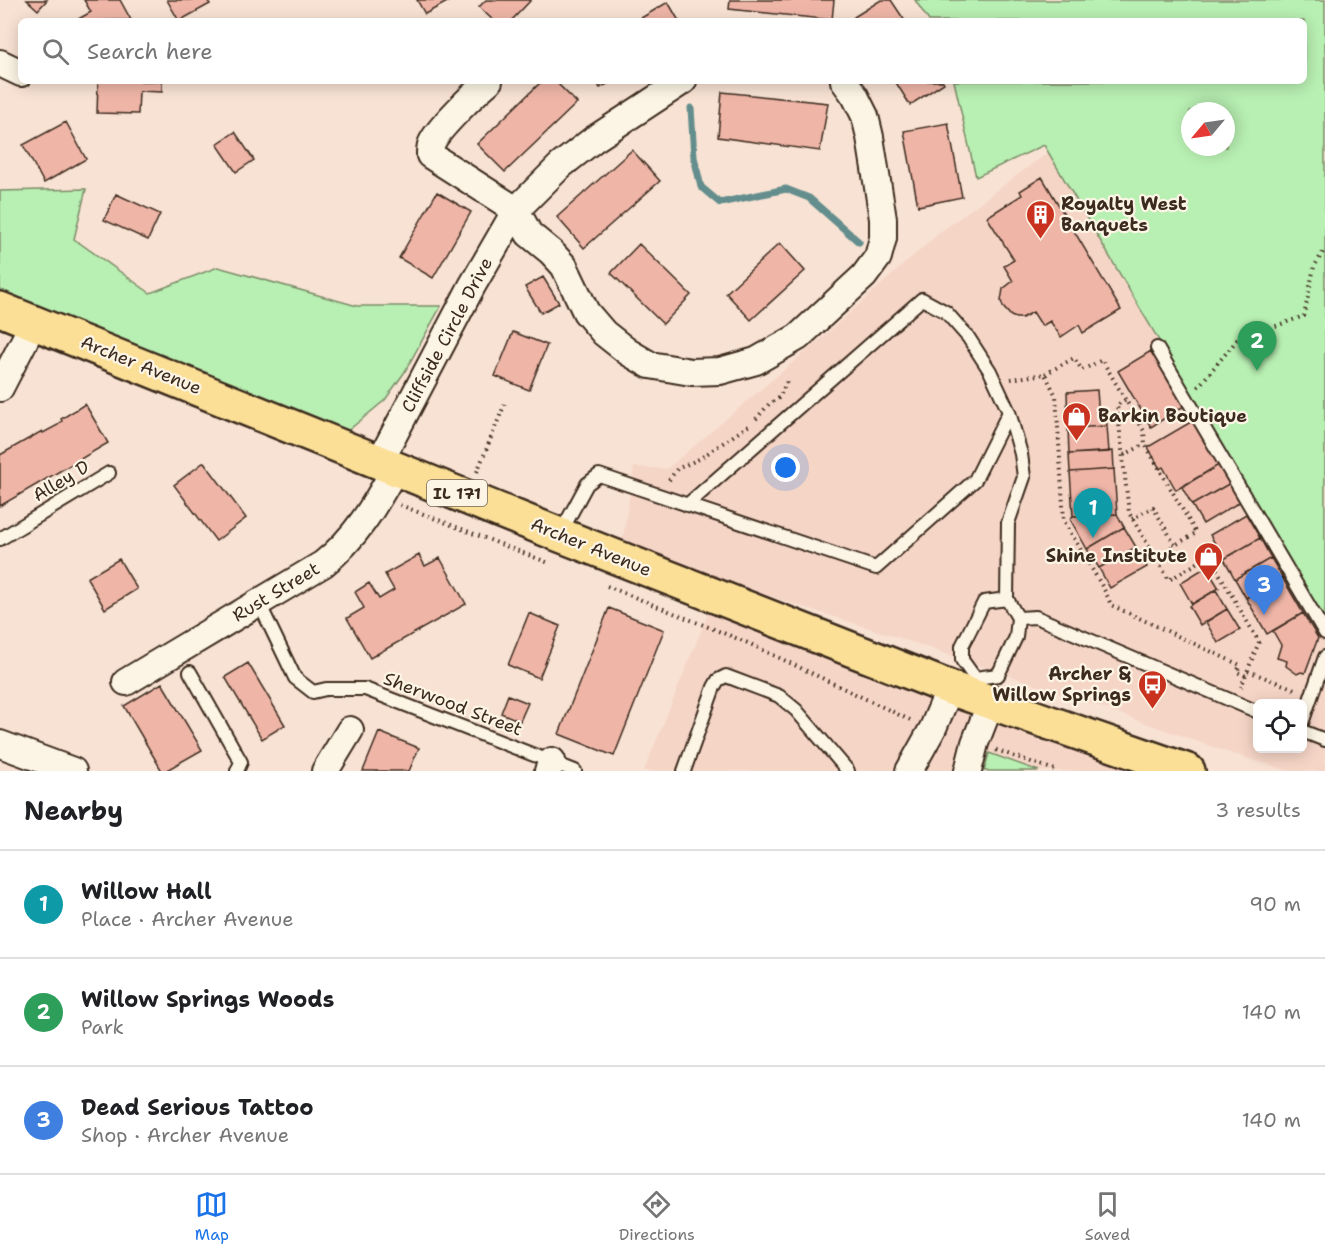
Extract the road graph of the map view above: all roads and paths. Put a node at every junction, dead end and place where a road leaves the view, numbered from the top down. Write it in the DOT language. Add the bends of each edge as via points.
graph roads {
  1 [pos="0,63"];
  2 [pos="18,72"];
  3 [pos="485,84"];
  4 [pos="678,84"];
  5 [pos="846,84"];
  6 [pos="516,210"];
  7 [pos="1325,249"];
  8 [pos="0,309"];
  9 [pos="34,322"];
  10 [pos="1157,348"];
  11 [pos="1045,374"];
  12 [pos="788,380"];
  13 [pos="995,382"];
  14 [pos="0,388"];
  15 [pos="1187,399"];
  16 [pos="1125,400"];
  17 [pos="506,401"];
  18 [pos="1009,412"];
  19 [pos="1145,444"];
  20 [pos="1124,456"];
  21 [pos="109,473"];
  22 [pos="391,476"];
  23 [pos="474,481"];
  24 [pos="657,495"];
  25 [pos="687,505"];
  26 [pos="1132,519"];
  27 [pos="0,539"];
  28 [pos="1175,545"];
  29 [pos="557,550"];
  30 [pos="1155,556"];
  31 [pos="597,582"];
  32 [pos="1006,599"];
  33 [pos="259,603"];
  34 [pos="1018,618"];
  35 [pos="1325,633"];
  36 [pos="1325,657"];
  37 [pos="1248,671"];
  38 [pos="190,672"];
  39 [pos="126,682"];
  40 [pos="971,691"];
  41 [pos="1313,697"];
  42 [pos="1253,710"];
  43 [pos="1307,711"];
  44 [pos="913,721"];
  45 [pos="350,730"];
  46 [pos="1307,733"];
  47 [pos="1325,740"];
  48 [pos="0,744"];
  49 [pos="992,749"];
  50 [pos="558,768"];
  51 [pos="73,771"];
  52 [pos="237,771"];
  53 [pos="326,771"];
  54 [pos="684,771"];
  55 [pos="848,771"];
  56 [pos="909,771"];
  57 [pos="968,771"];
  58 [pos="1058,771"];
  59 [pos="1188,771"];
  1 -- 2 [label="street"];
  3 -- 6 [label="street" via="440,132 431,144 430,155"];
  4 -- 6 [label="street, Cliffside Circle Drive" via="593,140"];
  5 -- 6 [label="street" via="865,116 870,137 883,219 878,256 864,276 798,337 756,361 720,371 691,372 650,365 628,352 586,312 564,266 529,234"];
  6 -- 22 [label="street, Cliffside Circle Drive" via="472,286"];
  7 -- 15 [label="path" via="1314,267 1304,316 1237,340"];
  8 -- 9 [label="main road, Archer Avenue / IL 171"];
  9 -- 14 [label="street"];
  9 -- 22 [label="main road, Archer Avenue / IL 171"];
  10 -- 15 [label="lane"];
  11 -- 13 [label="path"];
  11 -- 16 [label="path" via="1074,358 1082,370 1102,360"];
  11 -- 37 [label="path" via="1056,396 1064,521 1111,605 1240,664 1237,672 1246,676"];
  12 -- 24 [label="path" via="779,398 752,423 677,469"];
  13 -- 18 [label="lane"];
  13 -- 25 [label="lane" via="968,337 946,312 922,299"];
  15 -- 35 [label="lane"];
  16 -- 19 [label="path" via="1144,431"];
  16 -- 20 [label="path" via="1117,405"];
  17 -- 23 [label="path"];
  18 -- 25 [label="lane" via="975,480 876,568"];
  18 -- 32 [label="lane" via="1024,477 1008,523"];
  19 -- 20 [label="path"];
  19 -- 28 [label="path" via="1196,533"];
  20 -- 26 [label="path"];
  21 -- 27 [label="lane, Alley D"];
  22 -- 29 [label="main road, Archer Avenue / IL 171"];
  22 -- 29 [label="path" via="396,503"];
  22 -- 33 [label="street, Rust Street" via="368,516 340,550"];
  24 -- 25 [label="lane"];
  24 -- 29 [label="lane" via="599,475 587,484"];
  26 -- 28 [label="path" via="1153,507"];
  26 -- 30 [label="path"];
  28 -- 30 [label="path"];
  29 -- 40 [label="main road, Archer Avenue / IL 171"];
  30 -- 37 [label="path" via="1168,580 1209,556 1259,642"];
  31 -- 44 [label="path" via="748,644"];
  32 -- 34 [label="lane"];
  32 -- 40 [label="lane" via="984,602 962,646"];
  33 -- 39 [label="street, Rust Street"];
  33 -- 50 [label="lane, Sherwood Street" via="295,678 313,692 365,689"];
  34 -- 40 [label="lane" via="1016,637 998,675"];
  34 -- 42 [label="lane" via="1036,616"];
  36 -- 41 [label="lane"];
  37 -- 41 [label="path"];
  38 -- 52 [label="lane" via="241,762"];
  40 -- 56 [label="street" via="933,728"];
  40 -- 57 [label="street" via="975,743"];
  40 -- 59 [label="main road, Archer Avenue / IL 171"];
  41 -- 43 [label="lane"];
  45 -- 53 [label="street"];
  46 -- 47 [label="lane"];
  48 -- 51 [label="street"];
  49 -- 58 [label="path"];
  54 -- 55 [label="lane" via="714,687 726,676 779,696 796,710"];
}
